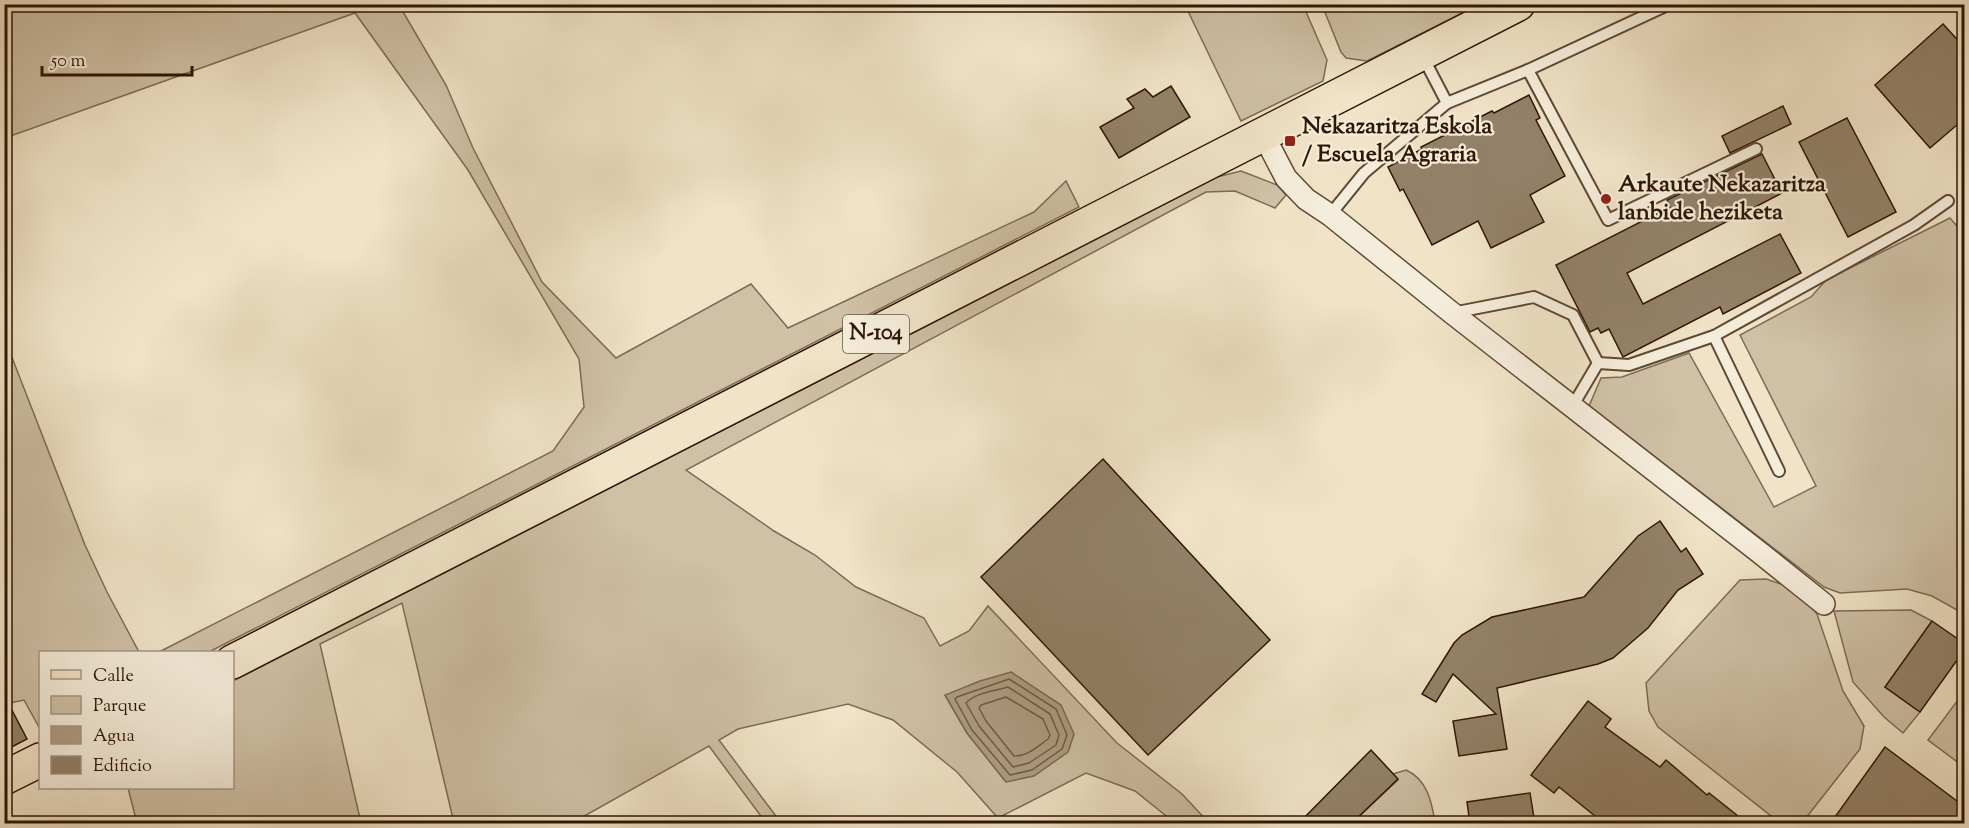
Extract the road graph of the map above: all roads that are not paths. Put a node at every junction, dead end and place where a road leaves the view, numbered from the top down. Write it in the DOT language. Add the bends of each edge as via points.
graph roads {
  1 [pos="1518,4"];
  2 [pos="1670,4"];
  3 [pos="1422,54"];
  4 [pos="1528,70"];
  5 [pos="1447,103"];
  6 [pos="1263,134"];
  7 [pos="1756,149"];
  8 [pos="1948,201"];
  9 [pos="1330,215"];
  10 [pos="1452,313"];
  11 [pos="1714,336"];
  12 [pos="1598,363"];
  13 [pos="1572,406"];
  14 [pos="1779,471"];
  15 [pos="1824,604"];
  16 [pos="234,661"];
  17 [pos="39,760"];
  18 [pos="4,778"];
  1 -- 3 [label="main road, N-104"];
  2 -- 4 [label="lane"];
  3 -- 5 [label="lane"];
  3 -- 6 [label="main road, N-104"];
  4 -- 5 [label="lane"];
  4 -- 7 [label="lane" via="1608,220"];
  5 -- 9 [label="lane" via="1364,172"];
  6 -- 9 [label="street" via="1286,178 1306,199"];
  6 -- 16 [label="main road, N-104"];
  8 -- 11 [label="lane" via="1914,225"];
  9 -- 10 [label="street"];
  10 -- 12 [label="lane" via="1534,297 1573,315"];
  10 -- 13 [label="street"];
  11 -- 12 [label="lane" via="1629,365"];
  11 -- 14 [label="lane"];
  12 -- 13 [label="lane"];
  13 -- 15 [label="street"];
  17 -- 18 [label="main road"];
}
